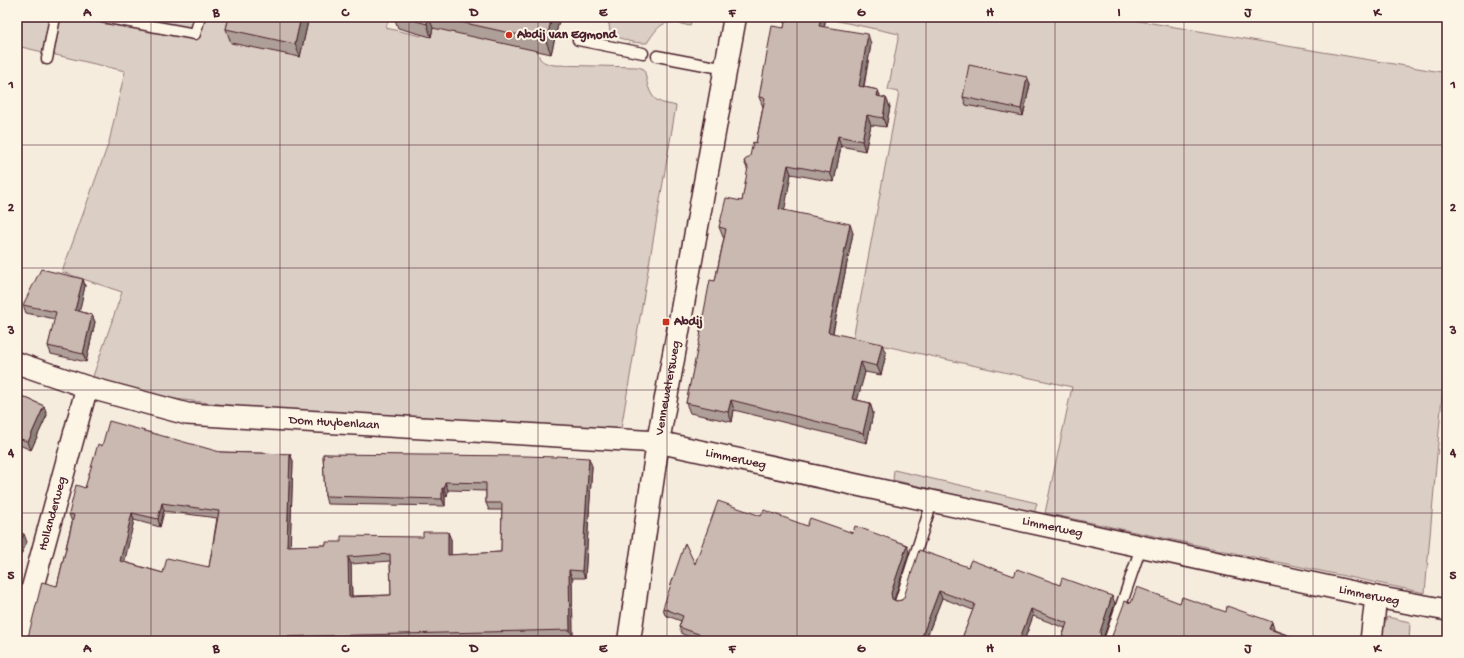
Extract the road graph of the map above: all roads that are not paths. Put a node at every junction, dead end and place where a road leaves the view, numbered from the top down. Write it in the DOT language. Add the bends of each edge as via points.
graph roads {
  1 [pos="55,17"];
  2 [pos="103,17"];
  3 [pos="200,17"];
  4 [pos="735,17"];
  5 [pos="133,19"];
  6 [pos="578,40"];
  7 [pos="643,53"];
  8 [pos="657,56"];
  9 [pos="47,59"];
  10 [pos="726,69"];
  11 [pos="17,364"];
  12 [pos="87,387"];
  13 [pos="658,442"];
  14 [pos="932,502"];
  15 [pos="1141,546"];
  16 [pos="1376,597"];
  17 [pos="900,602"];
  18 [pos="1447,610"];
  19 [pos="18,641"];
  20 [pos="629,641"];
  21 [pos="1109,641"];
  22 [pos="1372,641"];
  1 -- 9 [label="lane"];
  2 -- 5 [label="lane"];
  3 -- 5 [label="lane" via="196,34"];
  4 -- 10 [label="street, Vennewatersweg"];
  6 -- 7 [label="lane"];
  8 -- 10 [label="lane"];
  10 -- 13 [label="street, Vennewatersweg"];
  11 -- 12 [label="street, Dom Huybenlaan"];
  12 -- 13 [label="street, Dom Huybenlaan" via="187,414"];
  12 -- 19 [label="street, Hollanderweg"];
  13 -- 14 [label="street, Limmerweg"];
  13 -- 20 [label="street, Vennewatersweg"];
  14 -- 15 [label="street, Limmerweg"];
  14 -- 17 [label="lane"];
  15 -- 16 [label="street, Limmerweg"];
  15 -- 21 [label="lane"];
  16 -- 18 [label="street, Limmerweg"];
  16 -- 22 [label="street"];
}
